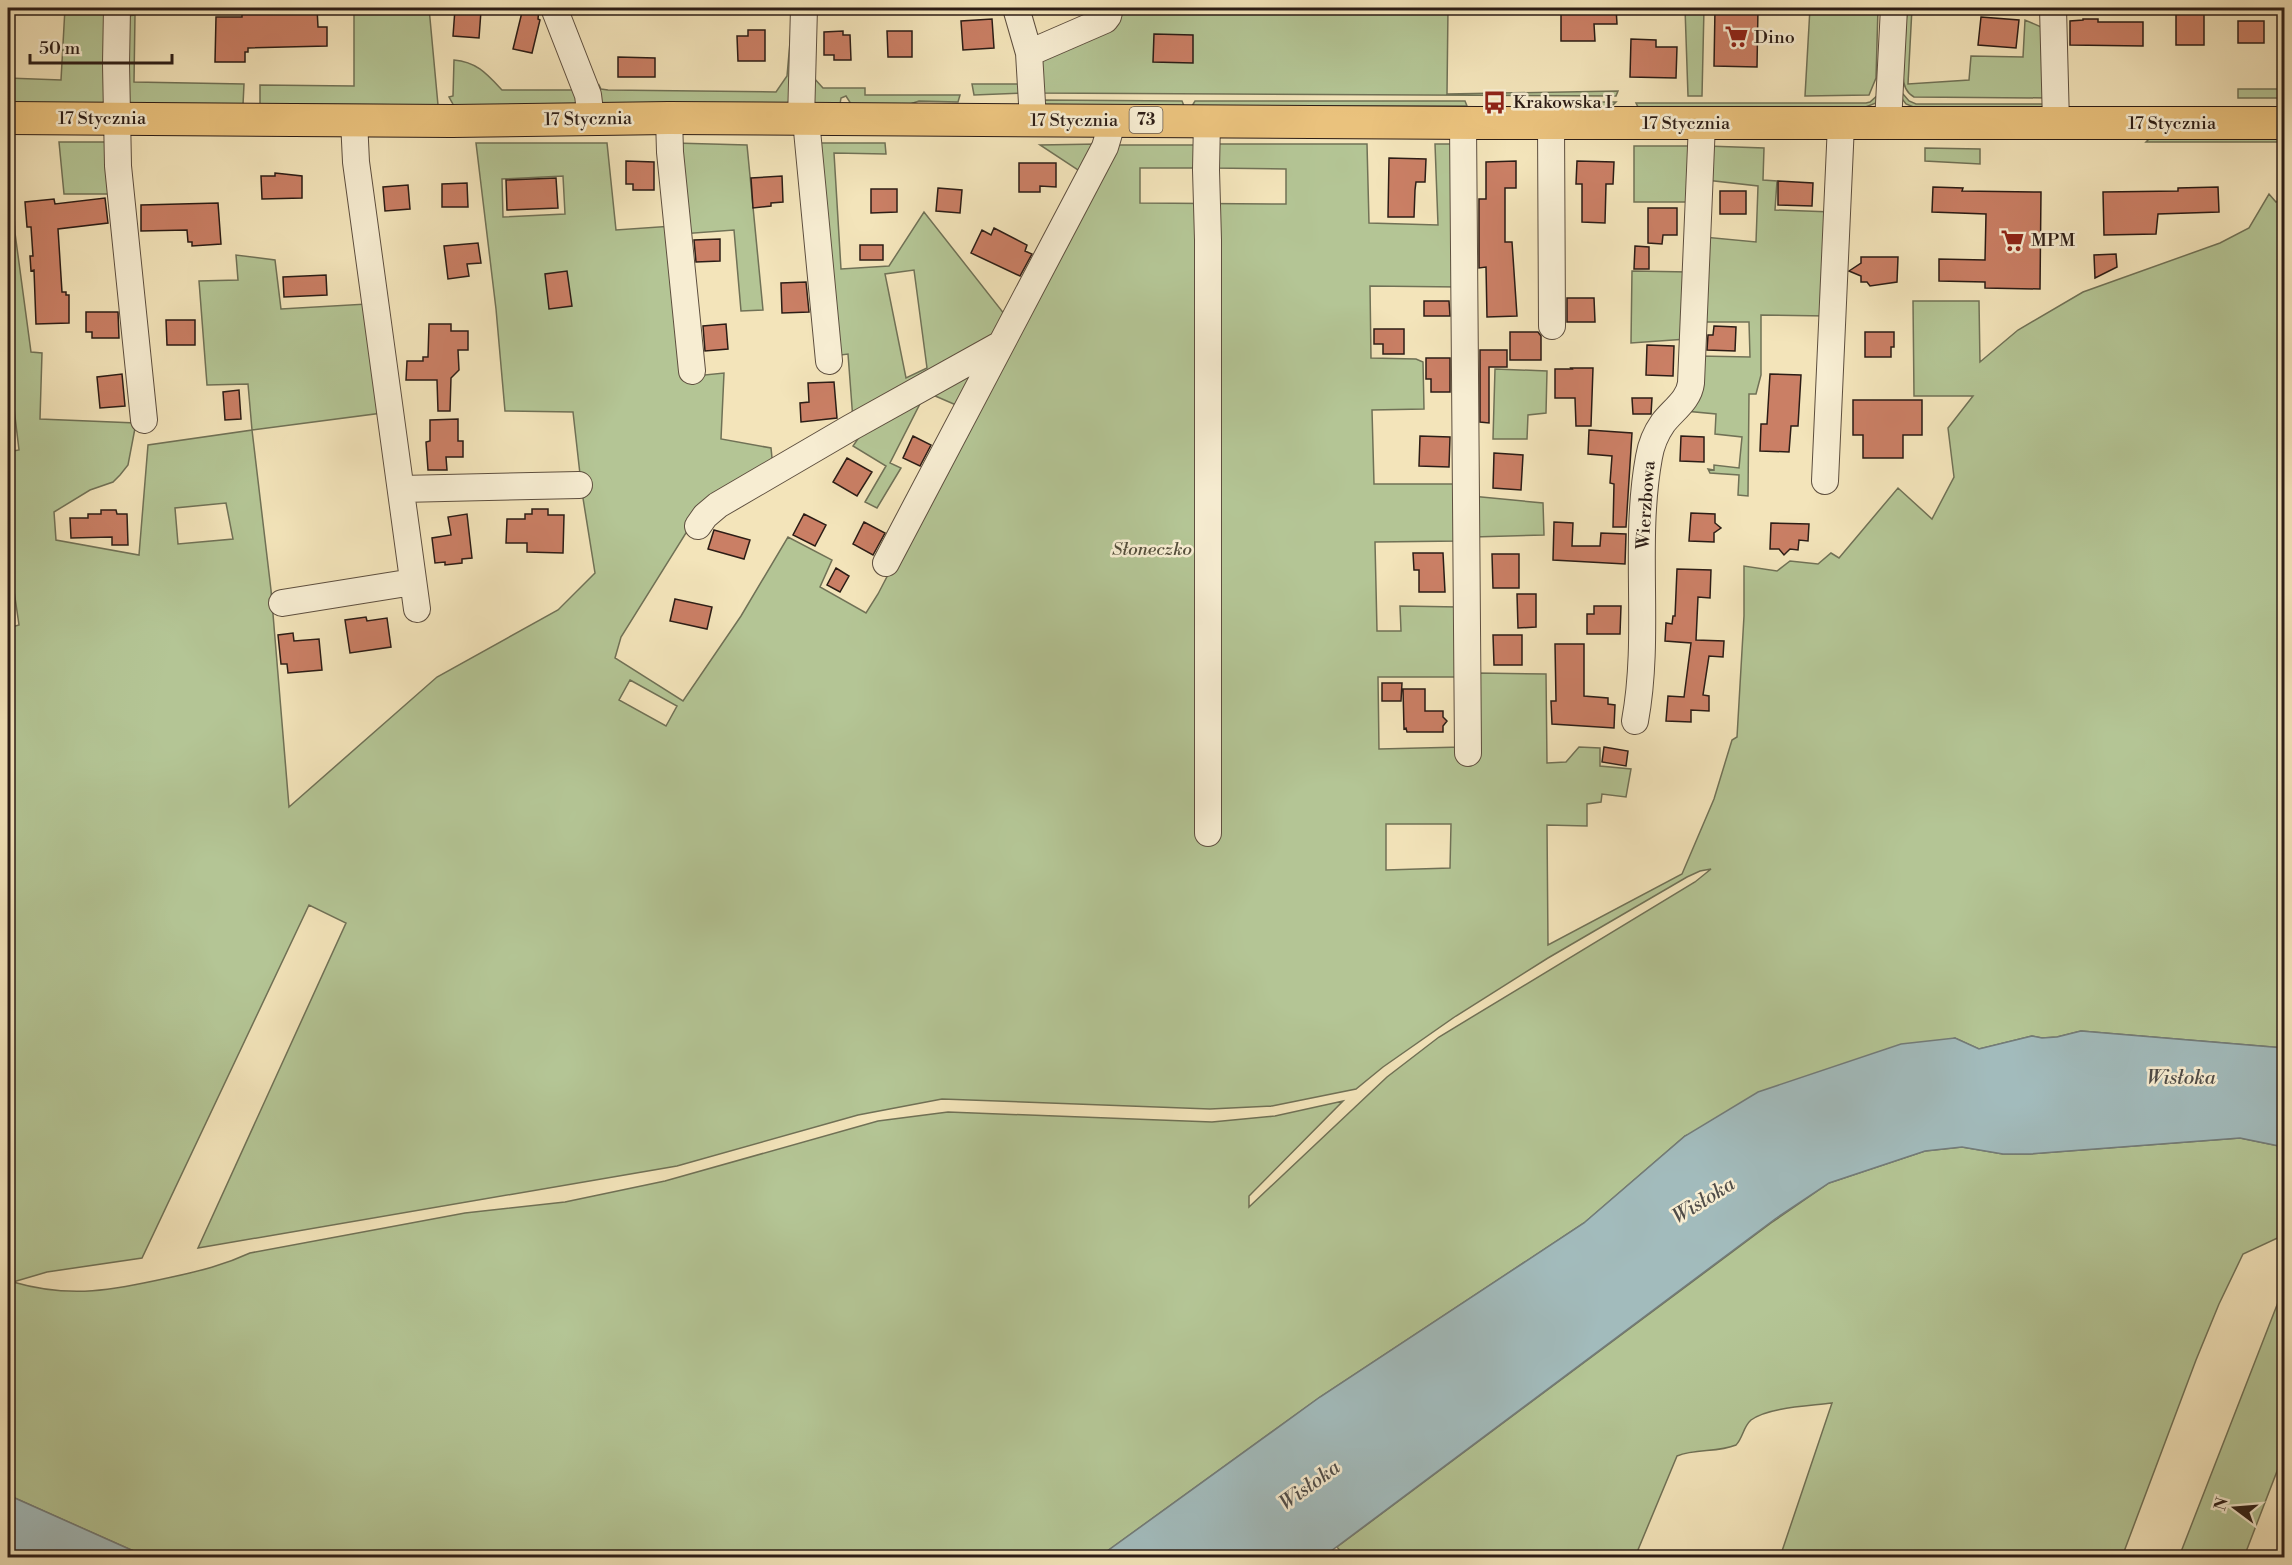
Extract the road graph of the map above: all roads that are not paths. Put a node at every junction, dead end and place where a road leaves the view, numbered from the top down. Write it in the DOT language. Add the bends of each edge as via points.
graph roads {
  1 [pos="117,8"];
  2 [pos="554,8"];
  3 [pos="804,8"];
  4 [pos="1016,8"];
  5 [pos="1110,8"];
  6 [pos="1894,8"];
  7 [pos="2053,8"];
  8 [pos="1029,52"];
  9 [pos="8,118"];
  10 [pos="117,118"];
  11 [pos="669,118"];
  12 [pos="591,119"];
  13 [pos="354,120"];
  14 [pos="803,120"];
  15 [pos="1034,120"];
  16 [pos="1113,120"];
  17 [pos="1208,121"];
  18 [pos="1463,123"];
  19 [pos="1551,123"];
  20 [pos="1702,123"];
  21 [pos="1888,123"];
  22 [pos="2056,123"];
  23 [pos="2284,123"];
  24 [pos="1841,124"];
  25 [pos="1552,326"];
  26 [pos="1001,344"];
  27 [pos="829,362"];
  28 [pos="692,371"];
  29 [pos="144,420"];
  30 [pos="1825,481"];
  31 [pos="579,485"];
  32 [pos="401,489"];
  33 [pos="698,526"];
  34 [pos="886,563"];
  35 [pos="413,582"];
  36 [pos="282,603"];
  37 [pos="417,609"];
  38 [pos="1635,721"];
  39 [pos="1468,753"];
  40 [pos="1208,833"];
  1 -- 10 [label="street"];
  2 -- 12 [label="street" via="587,91"];
  3 -- 14 [label="street"];
  4 -- 8 [label="street"];
  5 -- 8 [label="street" via="1105,20"];
  6 -- 21 [label="street"];
  7 -- 22 [label="street"];
  8 -- 15 [label="street"];
  9 -- 10 [label="main road, 17 Stycznia / 73"];
  10 -- 13 [label="main road, 17 Stycznia / 73"];
  10 -- 29 [label="street" via="118,166"];
  11 -- 12 [label="main road, 17 Stycznia / 73"];
  11 -- 14 [label="main road, 17 Stycznia / 73"];
  11 -- 28 [label="street"];
  12 -- 13 [label="main road, 17 Stycznia / 73"];
  13 -- 32 [label="street" via="356,162"];
  14 -- 15 [label="main road, 17 Stycznia / 73"];
  14 -- 27 [label="street"];
  15 -- 16 [label="main road, 17 Stycznia / 73"];
  16 -- 17 [label="main road, 17 Stycznia / 73"];
  16 -- 26 [label="street" via="1105,147"];
  17 -- 18 [label="main road, 17 Stycznia / 73"];
  17 -- 40 [label="street"];
  18 -- 19 [label="main road, 17 Stycznia / 73"];
  18 -- 39 [label="street"];
  19 -- 20 [label="main road, 17 Stycznia / 73"];
  19 -- 25 [label="street"];
  20 -- 24 [label="main road, 17 Stycznia / 73"];
  20 -- 38 [label="street, Wierzbowa" via="1691,383 1688,395 1657,433 1649,454"];
  21 -- 22 [label="main road, 17 Stycznia / 73"];
  21 -- 24 [label="main road, 17 Stycznia / 73"];
  22 -- 23 [label="main road, 17 Stycznia / 73"];
  24 -- 30 [label="street"];
  26 -- 33 [label="street" via="718,505"];
  26 -- 34 [label="street"];
  31 -- 32 [label="street"];
  32 -- 35 [label="street"];
  35 -- 36 [label="street"];
  35 -- 37 [label="street"];
}
